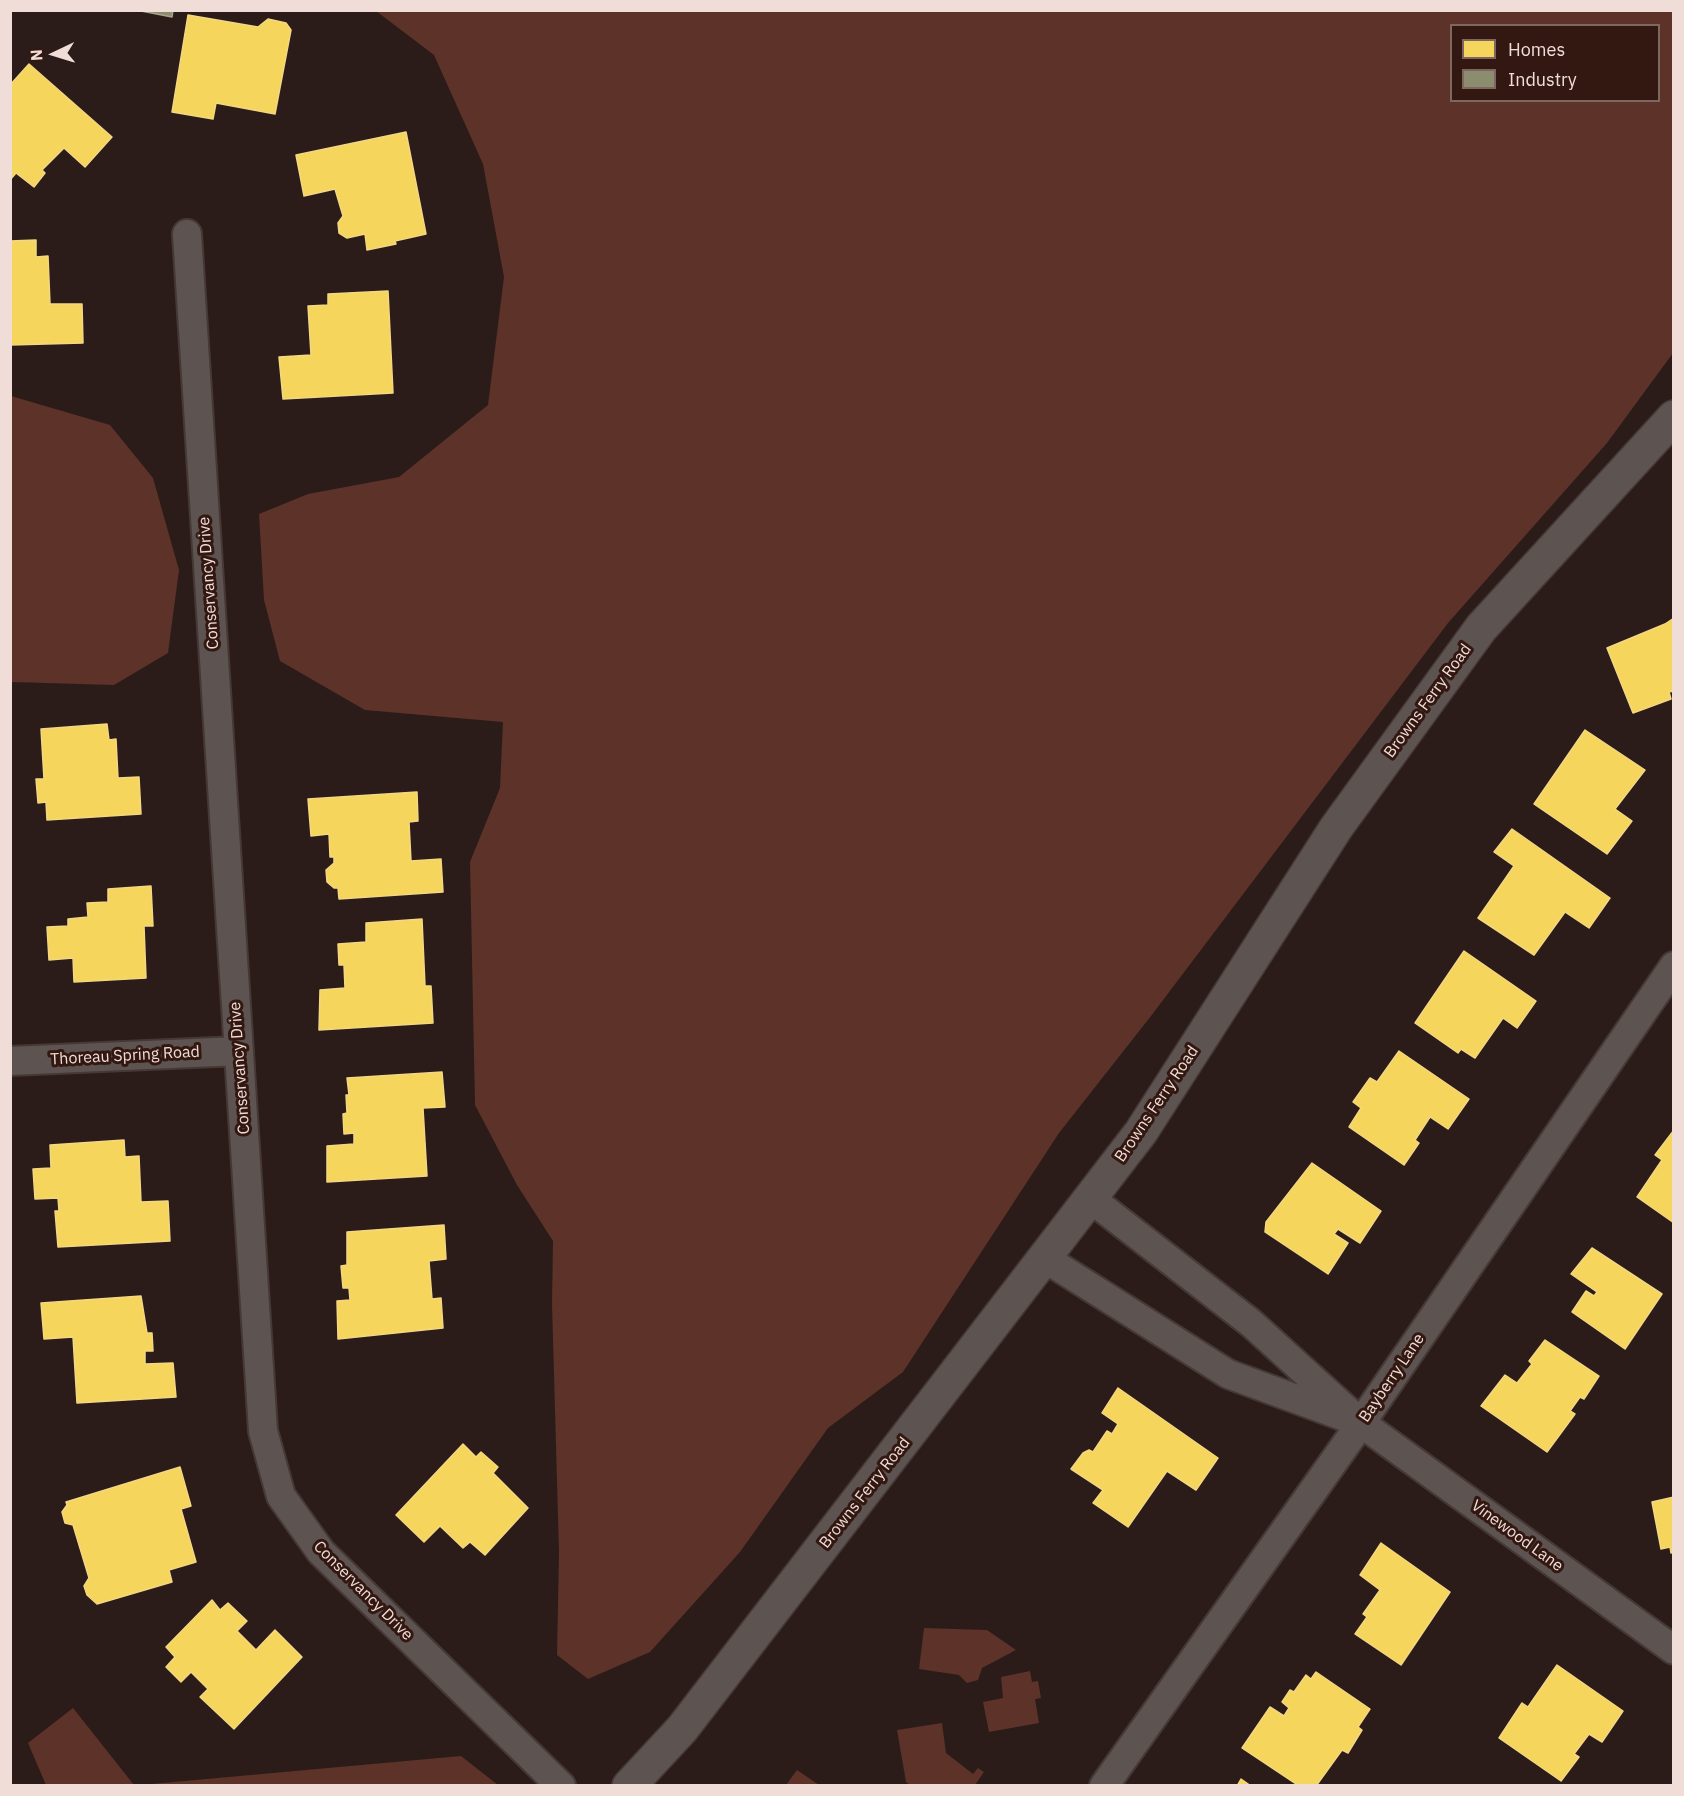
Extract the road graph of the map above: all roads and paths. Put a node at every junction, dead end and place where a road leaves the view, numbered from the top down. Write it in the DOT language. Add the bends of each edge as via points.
graph roads {
  1 [pos="187,234"];
  2 [pos="1674,417"];
  3 [pos="1674,966"];
  4 [pos="239,1051"];
  5 [pos="10,1061"];
  6 [pos="1091,1199"];
  7 [pos="1046,1259"];
  8 [pos="1361,1422"];
  9 [pos="1674,1650"];
  10 [pos="561,1785"];
  11 [pos="629,1785"];
  12 [pos="1104,1785"];
  1 -- 4 [label="street, Conservancy Drive"];
  2 -- 6 [label="street, Browns Ferry Road" via="1481,628 1336,828 1141,1132"];
  3 -- 8 [label="street, Bayberry Lane"];
  4 -- 5 [label="street, Thoreau Spring Road"];
  4 -- 10 [label="street, Conservancy Drive" via="262,1431 281,1496 321,1552"];
  6 -- 7 [label="street, Browns Ferry Road"];
  6 -- 8 [label="street, Vinewood Lane" via="1251,1323"];
  7 -- 8 [label="street, Vinewood Lane" via="1228,1374"];
  7 -- 11 [label="street, Browns Ferry Road" via="682,1729"];
  8 -- 9 [label="street, Vinewood Lane"];
  8 -- 12 [label="street, Bayberry Lane"];
}
